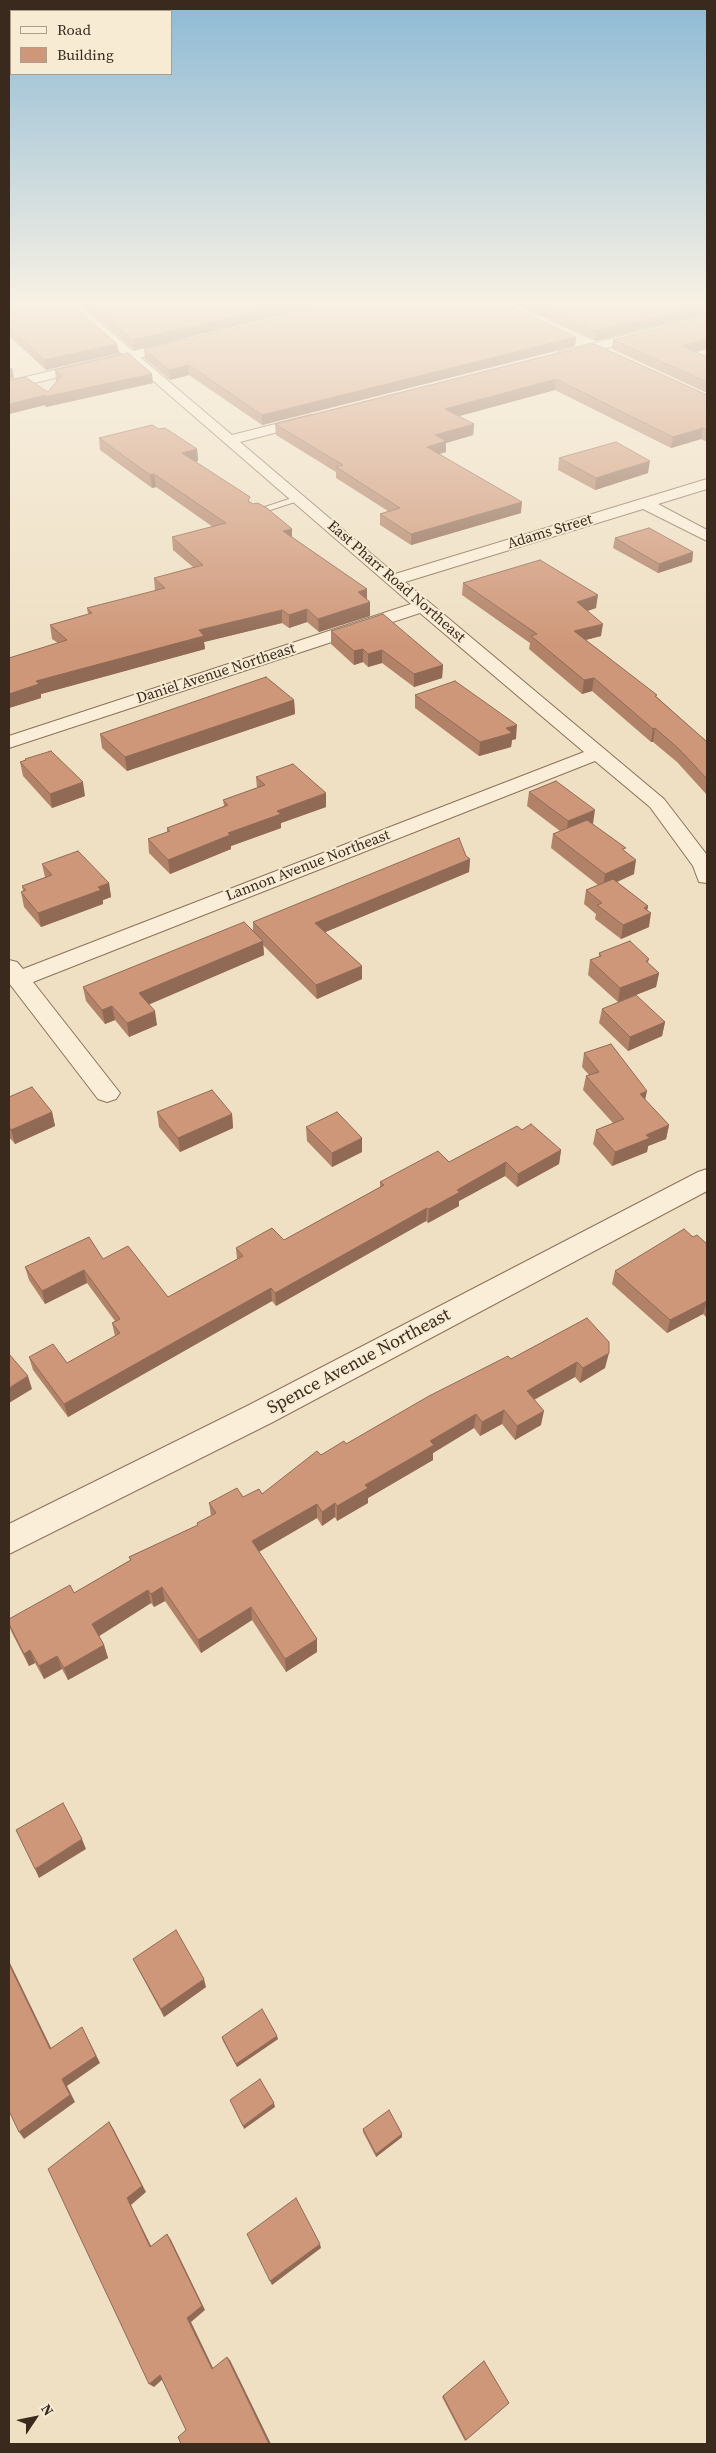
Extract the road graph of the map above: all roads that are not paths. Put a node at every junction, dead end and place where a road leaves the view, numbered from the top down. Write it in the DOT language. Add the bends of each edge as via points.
graph roads {
  1 [pos="203,416"];
  2 [pos="321,416"];
  3 [pos="231,440"];
  4 [pos="707,484"];
  5 [pos="299,499"];
  6 [pos="644,503"];
  7 [pos="255,512"];
  8 [pos="707,536"];
  9 [pos="392,580"];
  10 [pos="423,606"];
  11 [pos="9,742"];
  12 [pos="598,754"];
  13 [pos="707,877"];
  14 [pos="14,973"];
  15 [pos="106,1093"];
  16 [pos="707,1179"];
  17 [pos="9,1540"];
  1 -- 3 [label="street, East Pharr Road Northeast"];
  2 -- 3 [label="street"];
  3 -- 5 [label="street, East Pharr Road Northeast"];
  4 -- 6 [label="street, Adams Street"];
  5 -- 7 [label="lane"];
  5 -- 9 [label="street, East Pharr Road Northeast"];
  6 -- 8 [label="street"];
  6 -- 9 [label="street, Adams Street"];
  9 -- 10 [label="street, East Pharr Road Northeast"];
  10 -- 11 [label="street, Daniel Avenue Northeast"];
  10 -- 12 [label="street, East Pharr Road Northeast"];
  12 -- 13 [label="street, East Pharr Road Northeast" via="657,803 704,864"];
  12 -- 14 [label="street, Lannon Avenue Northeast"];
  14 -- 15 [label="street"];
  16 -- 17 [label="street, Spence Avenue Northeast" via="260,1414"];
}
